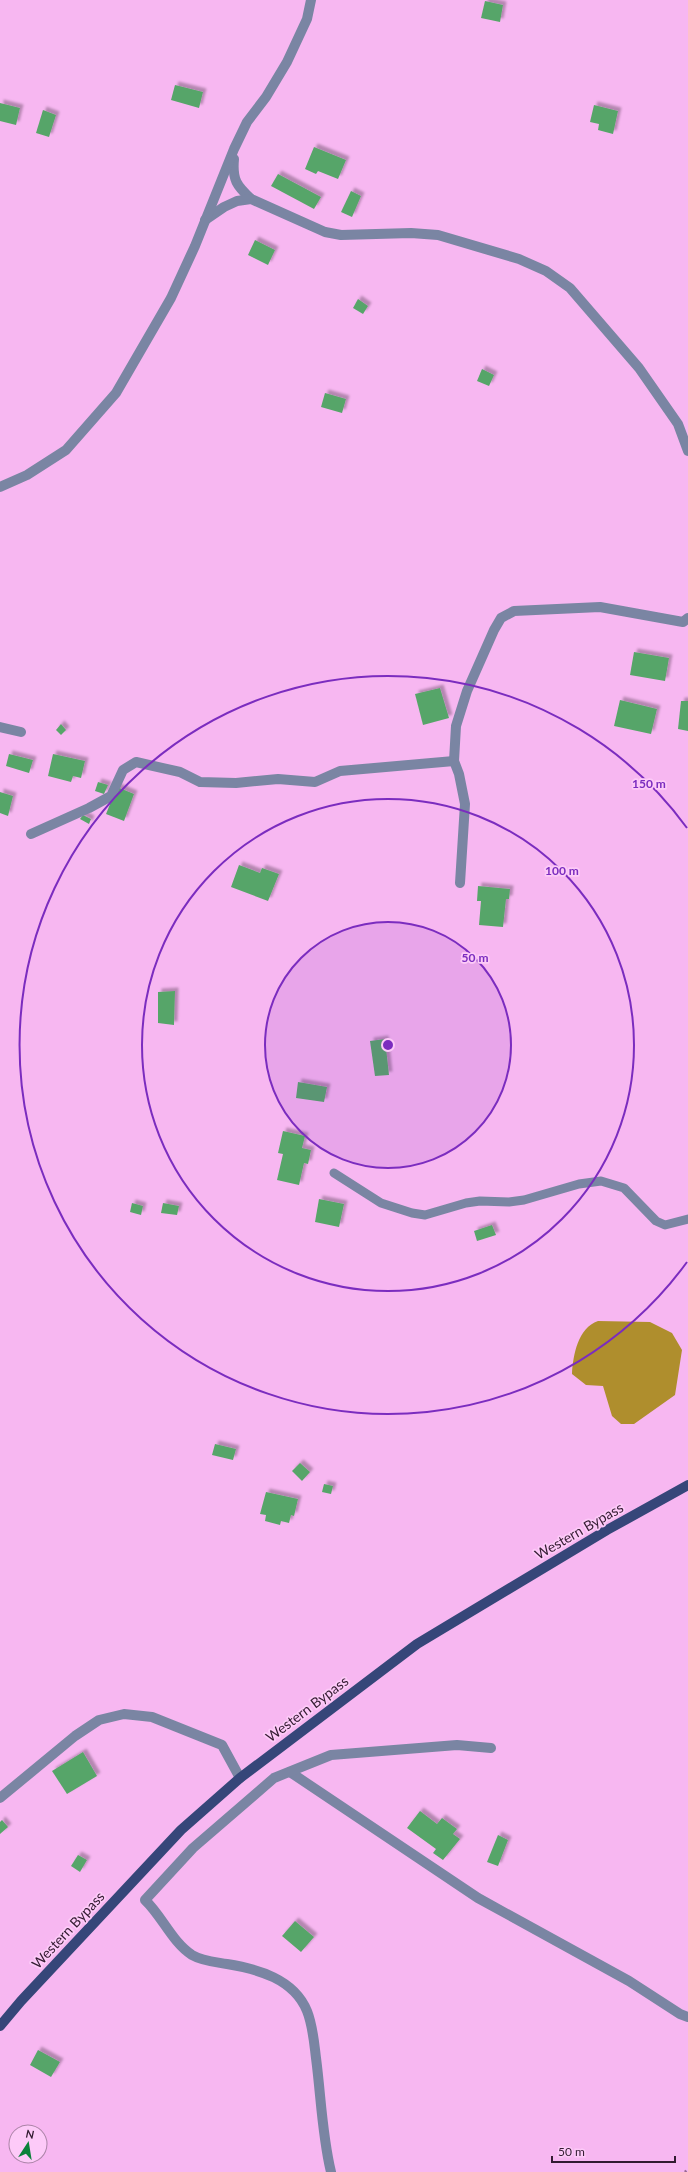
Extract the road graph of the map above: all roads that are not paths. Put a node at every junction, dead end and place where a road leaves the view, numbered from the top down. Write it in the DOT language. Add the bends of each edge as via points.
graph roads {
  1 [pos="311,0"];
  2 [pos="234,150"];
  3 [pos="251,199"];
  4 [pos="205,220"];
  5 [pos="688,451"];
  6 [pos="0,487"];
  7 [pos="686,621"];
  8 [pos="0,727"];
  9 [pos="21,732"];
  10 [pos="454,761"];
  11 [pos="31,834"];
  12 [pos="460,883"];
  13 [pos="334,1173"];
  14 [pos="688,1219"];
  15 [pos="688,1485"];
  16 [pos="491,1748"];
  17 [pos="290,1772"];
  18 [pos="240,1778"];
  19 [pos="0,1798"];
  20 [pos="688,2017"];
  21 [pos="0,2026"];
  22 [pos="331,2172"];
  1 -- 2 [label="street" via="307,19 287,62 247,122"];
  2 -- 3 [label="street" via="232,173 239,187"];
  2 -- 4 [label="street"];
  3 -- 4 [label="street" via="237,201"];
  3 -- 5 [label="street" via="325,232 341,235 438,235 519,259 546,271 570,288 639,368 678,424"];
  4 -- 6 [label="street" via="171,298 116,393 66,450 27,475"];
  7 -- 10 [label="street" via="600,607 514,611 501,618 467,692 456,726"];
  8 -- 9 [label="street"];
  10 -- 11 [label="street" via="340,770 315,782 278,779 236,783 200,782 180,772 136,762 122,770 111,796"];
  10 -- 12 [label="street" via="465,804"];
  13 -- 14 [label="lane" via="381,1203 425,1215 466,1203 524,1200 579,1184 601,1181 624,1188 656,1221 665,1225"];
  15 -- 18 [label="main road, Western Bypass" via="606,1530 417,1644"];
  16 -- 17 [label="street" via="457,1745 331,1755"];
  17 -- 20 [label="street" via="478,1898 629,1981"];
  17 -- 22 [label="street" via="274,1778 194,1848 145,1900 155,1909 182,1946 193,1955 261,1972 281,1980 295,1993 313,2030"];
  18 -- 19 [label="street" via="222,1745 152,1717 124,1714 99,1720 75,1736"];
  18 -- 21 [label="main road, Western Bypass" via="181,1830"];
}
